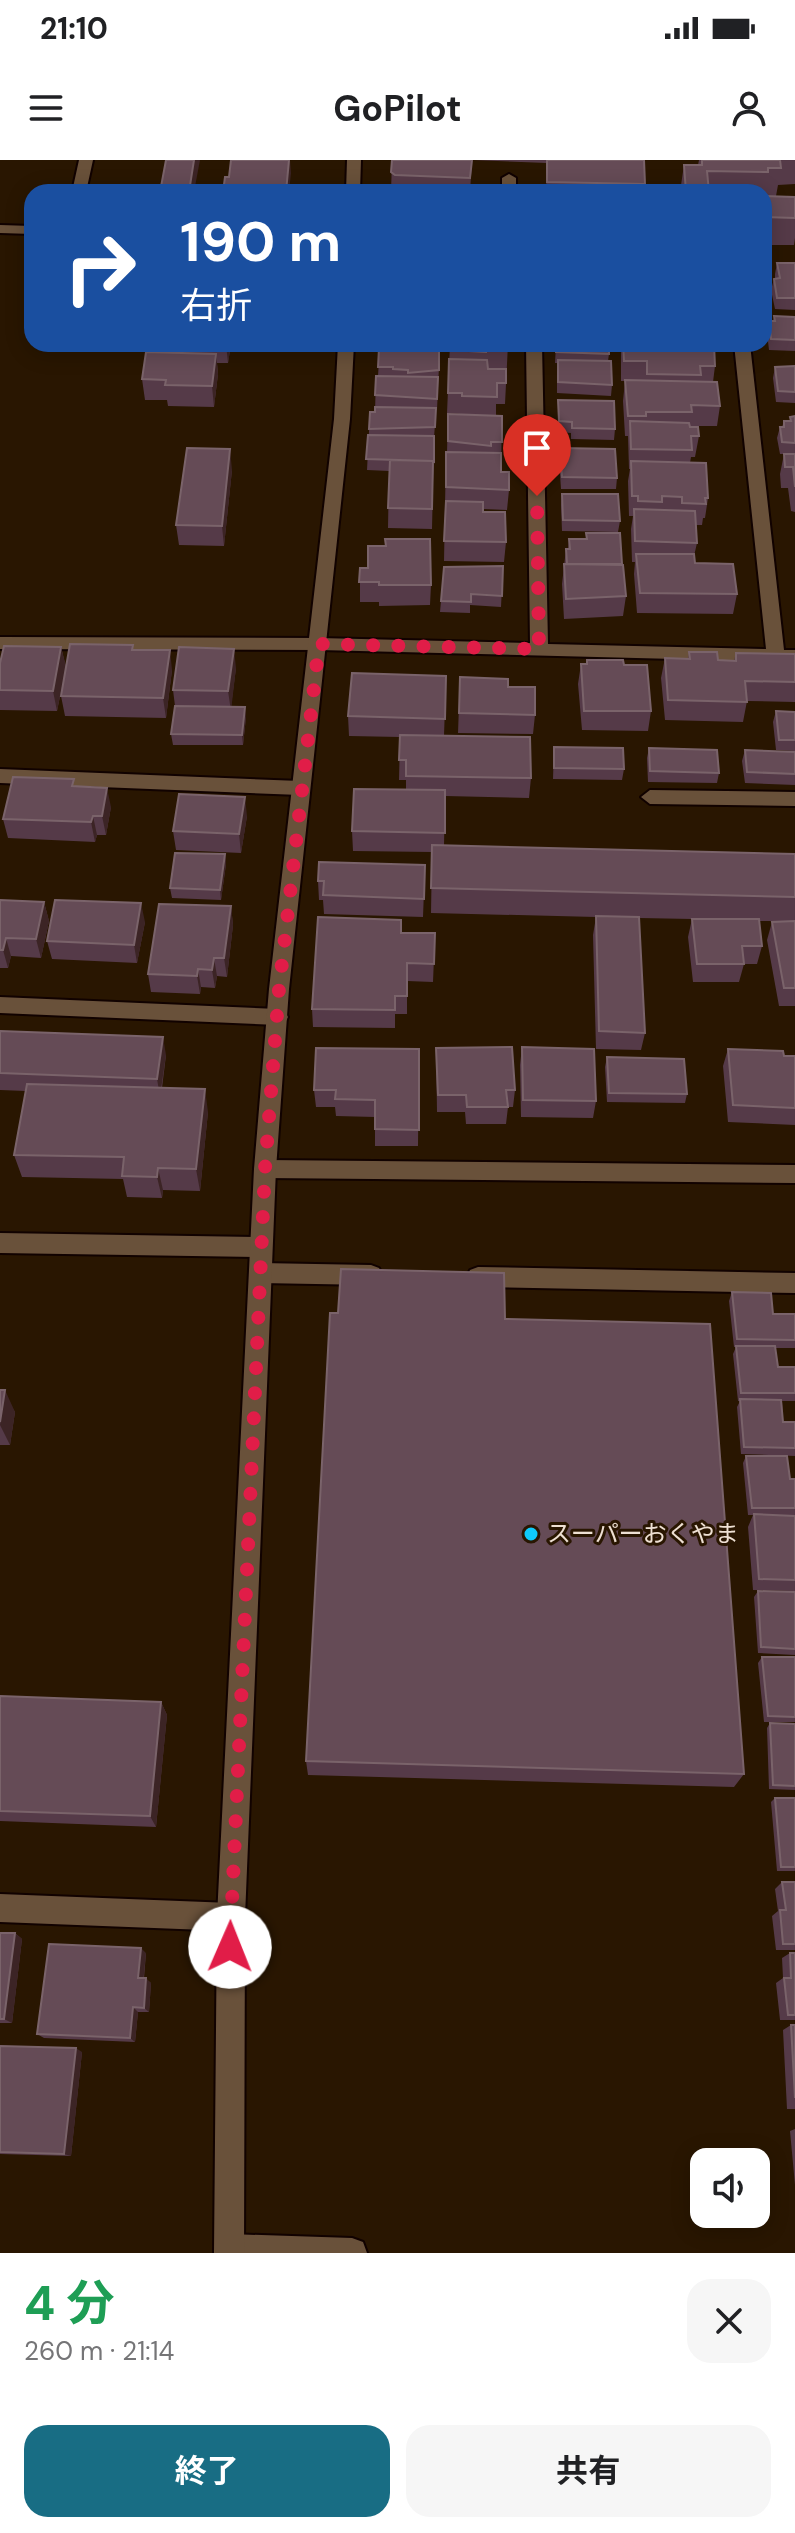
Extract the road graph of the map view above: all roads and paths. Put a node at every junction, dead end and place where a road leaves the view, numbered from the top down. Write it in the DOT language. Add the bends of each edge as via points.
graph roads {
  1 [pos="86,160"];
  2 [pos="354,160"];
  3 [pos="81,184"];
  4 [pos="353,184"];
  5 [pos="0,229"];
  6 [pos="24,230"];
  7 [pos="346,352"];
  8 [pos="534,352"];
  9 [pos="743,352"];
  10 [pos="0,643"];
  11 [pos="319,644"];
  12 [pos="539,649"];
  13 [pos="776,656"];
  14 [pos="795,656"];
  15 [pos="0,776"];
  16 [pos="300,788"];
  17 [pos="650,797"];
  18 [pos="795,799"];
  19 [pos="0,1005"];
  20 [pos="278,1017"];
  21 [pos="265,1169"];
  22 [pos="795,1174"];
  23 [pos="0,1243"];
  24 [pos="260,1247"];
  25 [pos="260,1273"];
  26 [pos="386,1275"];
  27 [pos="449,1276"];
  28 [pos="795,1283"];
  29 [pos="0,1908"];
  30 [pos="231,1917"];
  31 [pos="229,2251"];
  32 [pos="352,2253"];
  1 -- 3 [label="street"];
  2 -- 4 [label="street"];
  5 -- 6 [label="street"];
  7 -- 11 [label="street"];
  8 -- 12 [label="street"];
  9 -- 13 [label="street"];
  10 -- 11 [label="street"];
  11 -- 12 [label="street"];
  11 -- 16 [label="street"];
  12 -- 13 [label="street"];
  13 -- 14 [label="street"];
  15 -- 16 [label="street"];
  16 -- 20 [label="street"];
  17 -- 18 [label="street"];
  19 -- 20 [label="street"];
  20 -- 21 [label="street"];
  21 -- 22 [label="street"];
  21 -- 24 [label="street"];
  23 -- 24 [label="street"];
  24 -- 25 [label="street"];
  25 -- 26 [label="street"];
  25 -- 30 [label="street"];
  27 -- 28 [label="street"];
  29 -- 30 [label="street"];
  30 -- 31 [label="street"];
  31 -- 32 [label="street"];
}
